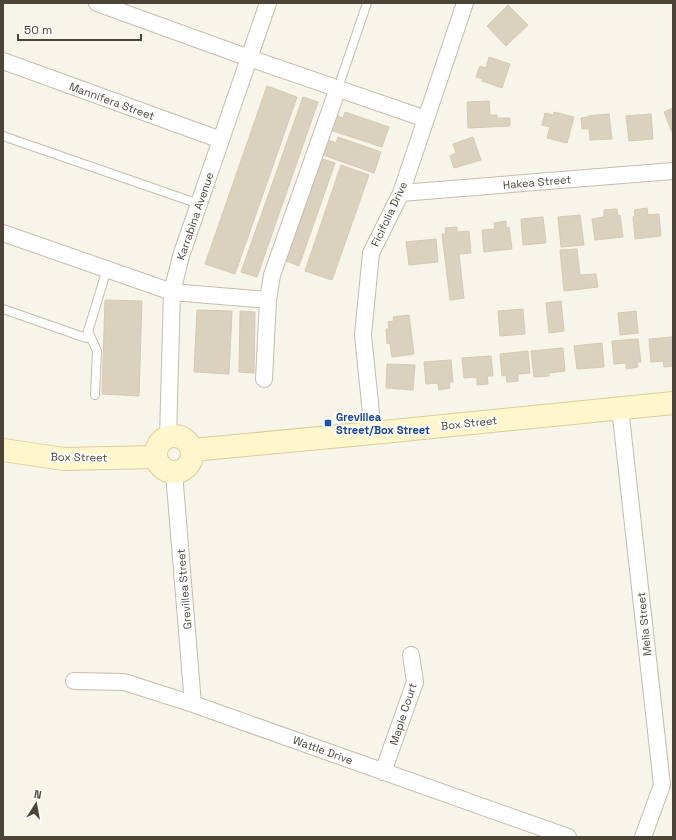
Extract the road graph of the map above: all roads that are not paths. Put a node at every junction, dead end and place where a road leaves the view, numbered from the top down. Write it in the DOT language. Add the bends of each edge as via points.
graph roads {
  1 [pos="97,3"];
  2 [pos="268,3"];
  3 [pos="367,3"];
  4 [pos="465,3"];
  5 [pos="249,58"];
  6 [pos="3,61"];
  7 [pos="338,88"];
  8 [pos="426,119"];
  9 [pos="3,136"];
  10 [pos="221,140"];
  11 [pos="673,171"];
  12 [pos="401,193"];
  13 [pos="199,204"];
  14 [pos="3,233"];
  15 [pos="108,269"];
  16 [pos="172,292"];
  17 [pos="268,300"];
  18 [pos="3,309"];
  19 [pos="88,331"];
  20 [pos="264,379"];
  21 [pos="95,395"];
  22 [pos="673,402"];
  23 [pos="620,408"];
  24 [pos="373,433"];
  25 [pos="168,437"];
  26 [pos="3,450"];
  27 [pos="192,450"];
  28 [pos="156,457"];
  29 [pos="174,473"];
  30 [pos="411,655"];
  31 [pos="74,681"];
  32 [pos="193,704"];
  33 [pos="383,772"];
  34 [pos="568,837"];
  35 [pos="643,837"];
  1 -- 5 [label="street"];
  2 -- 5 [label="street, Karrabina Avenue"];
  3 -- 7 [label="lane"];
  4 -- 8 [label="street, Ficifolia Drive"];
  5 -- 7 [label="street"];
  5 -- 10 [label="street, Karrabina Avenue"];
  6 -- 10 [label="street, Mannifera Street"];
  7 -- 8 [label="street"];
  7 -- 17 [label="street" via="272,275"];
  8 -- 12 [label="street, Ficifolia Drive"];
  9 -- 13 [label="lane"];
  10 -- 13 [label="street, Karrabina Avenue"];
  11 -- 12 [label="street, Hakea Street"];
  12 -- 24 [label="street, Ficifolia Drive" via="371,253 363,335"];
  13 -- 16 [label="street, Karrabina Avenue"];
  14 -- 15 [label="street"];
  15 -- 16 [label="street"];
  15 -- 19 [label="lane"];
  16 -- 17 [label="street"];
  16 -- 25 [label="street, Karrabina Avenue"];
  17 -- 20 [label="street"];
  18 -- 19 [label="lane" via="86,338"];
  19 -- 21 [label="lane" via="97,351"];
  22 -- 23 [label="main road, Box Street"];
  23 -- 24 [label="main road, Box Street"];
  23 -- 35 [label="street, Melia Street" via="662,785"];
  24 -- 27 [label="main road, Box Street"];
  25 -- 27 [label="main road" via="186,440"];
  25 -- 28 [label="main road" via="158,444"];
  26 -- 28 [label="main road, Box Street" via="64,459"];
  27 -- 29 [label="main road" via="192,461 189,466"];
  28 -- 29 [label="main road" via="164,470"];
  29 -- 32 [label="street, Grevillea Street"];
  30 -- 33 [label="street, Maple Court" via="415,682"];
  31 -- 32 [label="street, Wattle Drive" via="124,682"];
  32 -- 33 [label="street, Wattle Drive"];
  33 -- 34 [label="street, Wattle Drive"];
}
